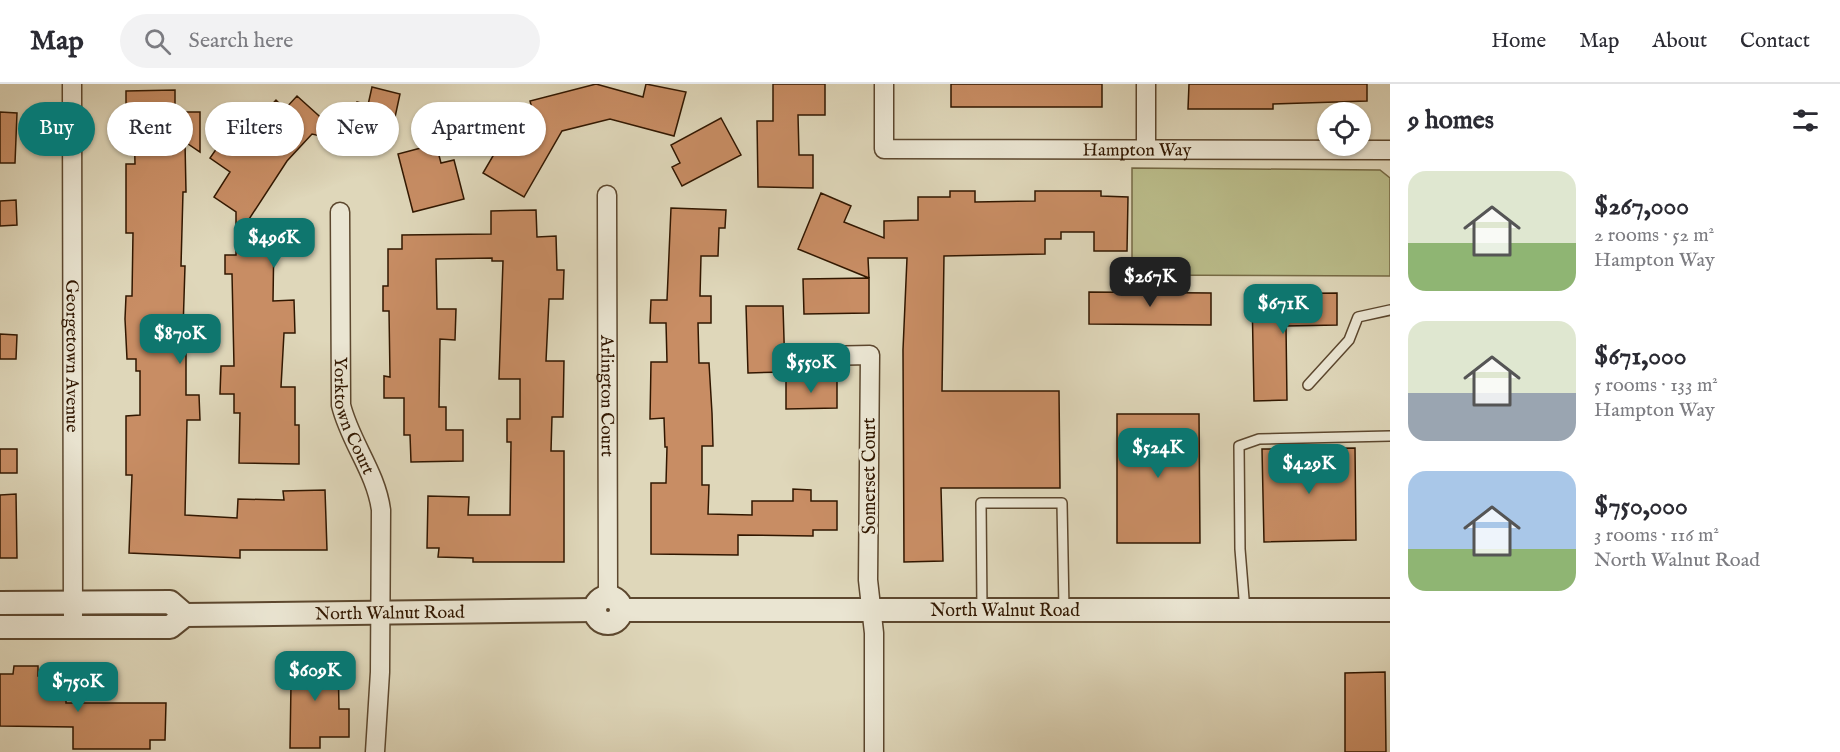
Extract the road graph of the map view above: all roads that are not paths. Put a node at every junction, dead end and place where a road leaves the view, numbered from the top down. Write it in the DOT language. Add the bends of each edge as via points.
graph roads {
  1 [pos="72,84"];
  2 [pos="884,84"];
  3 [pos="1146,84"];
  4 [pos="1146,149"];
  5 [pos="1390,150"];
  6 [pos="607,195"];
  7 [pos="340,212"];
  8 [pos="1390,310"];
  9 [pos="820,356"];
  10 [pos="1308,385"];
  11 [pos="1390,436"];
  12 [pos="0,603"];
  13 [pos="73,603"];
  14 [pos="608,606"];
  15 [pos="1390,610"];
  16 [pos="982,611"];
  17 [pos="1064,611"];
  18 [pos="1245,611"];
  19 [pos="872,612"];
  20 [pos="381,614"];
  21 [pos="185,615"];
  22 [pos="0,627"];
  23 [pos="73,627"];
  24 [pos="375,752"];
  25 [pos="874,752"];
  1 -- 13 [label="street, Georgetown Avenue"];
  2 -- 4 [label="street, Hampton Way" via="884,149"];
  3 -- 4 [label="street"];
  4 -- 5 [label="street, Hampton Way"];
  6 -- 14 [label="street, Arlington Court"];
  7 -- 20 [label="street, Yorktown Court" via="339,393 347,427 379,497"];
  8 -- 10 [label="lane" via="1358,317 1349,340"];
  9 -- 19 [label="street, Somerset Court" via="870,355 868,580"];
  11 -- 18 [label="lane" via="1259,439 1239,446"];
  12 -- 13 [label="street, North Walnut Road"];
  13 -- 21 [label="street, North Walnut Road" via="170,602"];
  13 -- 23 [label="street, Georgetown Avenue"];
  14 -- 19 [label="street, North Walnut Road"];
  14 -- 20 [label="street, North Walnut Road"];
  15 -- 18 [label="street, North Walnut Road"];
  16 -- 17 [label="street, North Walnut Road"];
  16 -- 17 [label="lane" via="981,503 1062,503"];
  16 -- 19 [label="street, North Walnut Road"];
  17 -- 18 [label="street, North Walnut Road"];
  19 -- 25 [label="street"];
  20 -- 21 [label="street, North Walnut Road"];
  20 -- 24 [label="street, Yorktown Court"];
  21 -- 23 [label="street, North Walnut Road" via="170,627"];
  22 -- 23 [label="street, North Walnut Road"];
}
